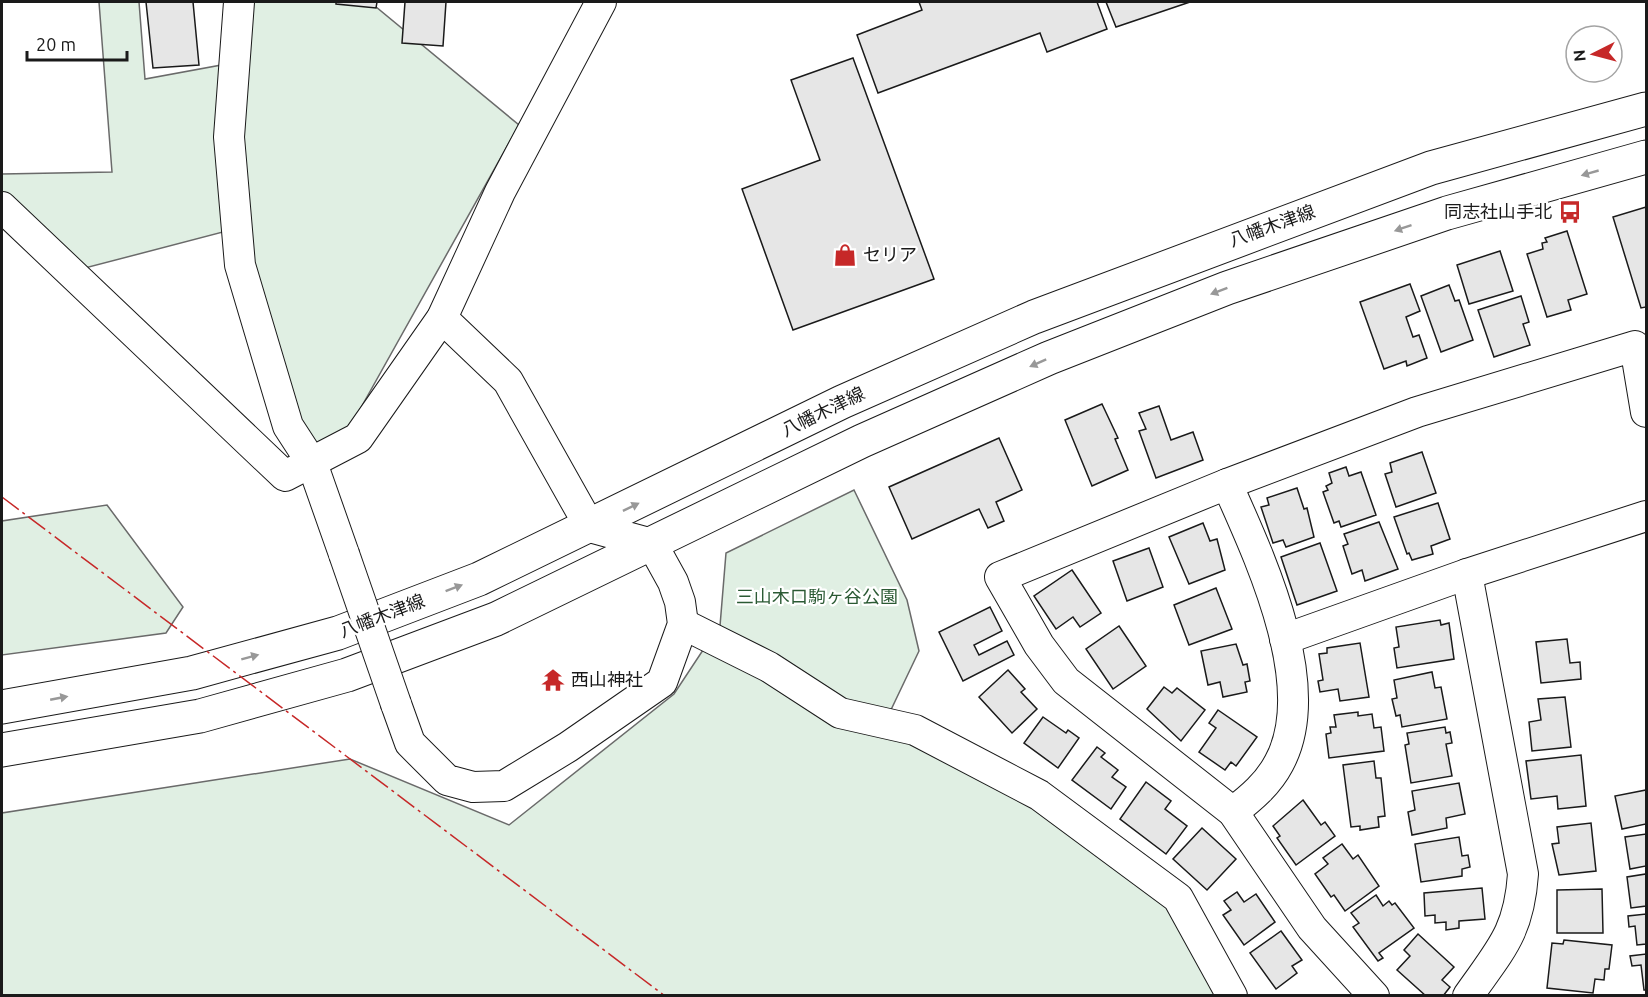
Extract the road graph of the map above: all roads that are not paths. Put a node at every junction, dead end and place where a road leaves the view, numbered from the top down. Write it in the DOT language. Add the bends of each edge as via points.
graph roads {
  1 [pos="239,2"];
  2 [pos="601,2"];
  3 [pos="1647,109"];
  4 [pos="1647,157"];
  5 [pos="2,207"];
  6 [pos="442,318"];
  7 [pos="1647,412"];
  8 [pos="312,463"];
  9 [pos="1227,484"];
  10 [pos="1647,516"];
  11 [pos="590,527"];
  12 [pos="651,544"];
  13 [pos="1467,573"];
  14 [pos="683,624"];
  15 [pos="1285,639"];
  16 [pos="2,707"];
  17 [pos="2,750"];
  18 [pos="1233,812"];
  19 [pos="1232,996"];
  20 [pos="1374,996"];
  21 [pos="1468,996"];
  1 -- 8 [label="street" via="229,137 240,265 288,426"];
  2 -- 6 [label="street" via="500,192"];
  11 -- 3 [label="main road, 八幡木津線, one-way" via="842,402 1034,317 1431,168"];
  4 -- 12 [label="main road, one-way" via="1447,213 1227,288 1049,358 862,441"];
  5 -- 8 [label="street" via="285,476"];
  6 -- 8 [label="street" via="358,438"];
  6 -- 11 [label="street" via="508,381"];
  7 -- 9 [label="street" via="1635,346 1417,412"];
  8 -- 14 [label="street, bridge" via="410,744 447,780 473,787 504,786 568,747 662,682"];
  9 -- 15 [label="street" via="1266,571"];
  9 -- 18 [label="street" via="1000,577 1039,645 1066,681"];
  10 -- 13 [label="street"];
  11 -- 12 [label="street"];
  16 -- 11 [label="main road, 八幡木津線, one-way" via="192,673 338,633 479,579"];
  12 -- 14 [label="street" via="673,582"];
  12 -- 17 [label="main road" via="496,619 347,675 200,716"];
  13 -- 15 [label="street"];
  13 -- 21 [label="street" via="1523,874 1521,900 1511,934"];
  14 -- 19 [label="street" via="769,667 840,713 915,730 1039,795 1178,898"];
  15 -- 18 [label="street" via="1293,699 1287,744 1269,779"];
  18 -- 20 [label="street" via="1312,928"];
}
